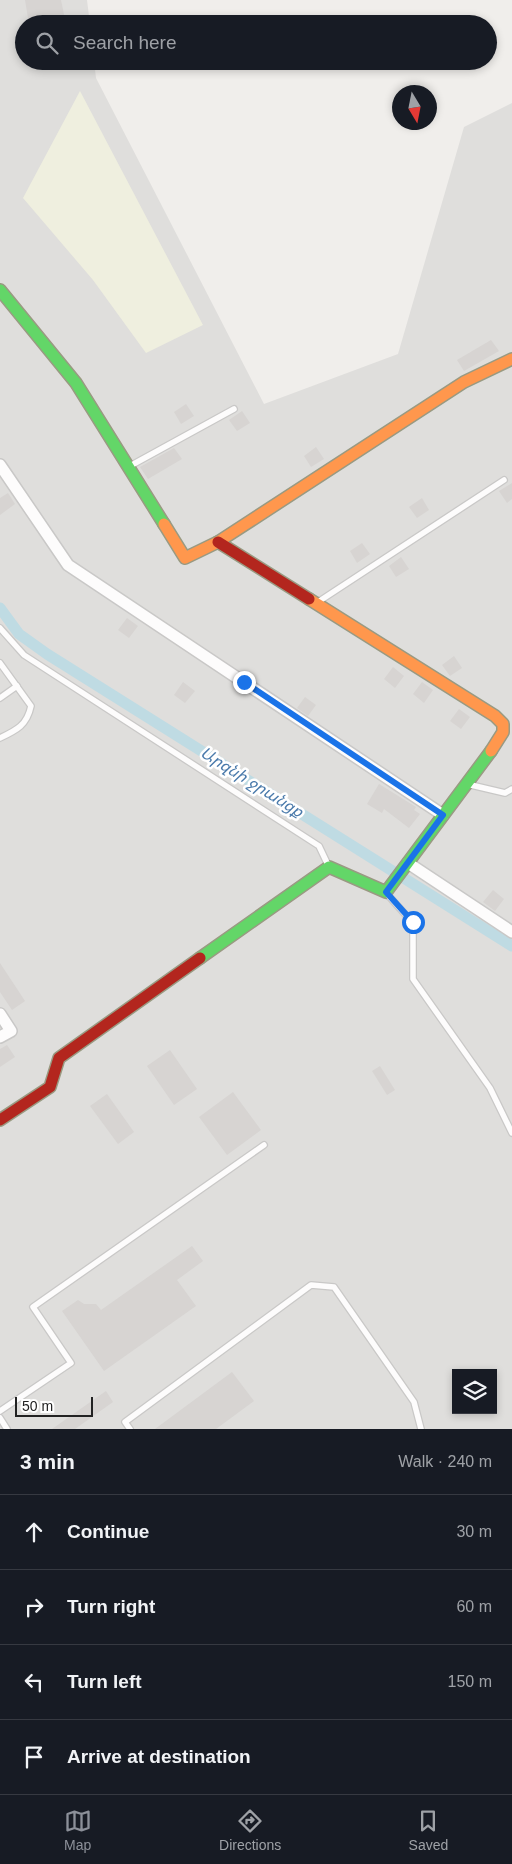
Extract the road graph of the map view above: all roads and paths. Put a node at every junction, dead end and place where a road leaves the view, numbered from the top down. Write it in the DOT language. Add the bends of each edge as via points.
graph roads {
  1 [pos="0,290"];
  2 [pos="512,359"];
  3 [pos="234,409"];
  4 [pos="0,465"];
  5 [pos="128,467"];
  6 [pos="504,480"];
  7 [pos="218,542"];
  8 [pos="316,604"];
  9 [pos="0,628"];
  10 [pos="0,663"];
  11 [pos="17,686"];
  12 [pos="0,698"];
  13 [pos="0,738"];
  14 [pos="468,784"];
  15 [pos="512,789"];
  16 [pos="443,815"];
  17 [pos="405,866"];
  18 [pos="329,867"];
  19 [pos="386,892"];
  20 [pos="512,932"];
  21 [pos="0,1014"];
  22 [pos="0,1037"];
  23 [pos="0,1120"];
  24 [pos="512,1133"];
  25 [pos="264,1146"];
  26 [pos="0,1411"];
  27 [pos="0,1418"];
  28 [pos="7,1429"];
  29 [pos="130,1429"];
  30 [pos="421,1429"];
  1 -- 5 [label="street" via="76,383"];
  2 -- 7 [label="street" via="464,382"];
  3 -- 5 [label="lane"];
  4 -- 16 [label="street" via="68,565"];
  5 -- 7 [label="street" via="185,558"];
  6 -- 8 [label="lane"];
  7 -- 8 [label="street"];
  8 -- 14 [label="street" via="503,724 503,732"];
  9 -- 18 [label="lane" via="24,655 319,846"];
  10 -- 11 [label="lane"];
  11 -- 12 [label="lane"];
  11 -- 13 [label="lane" via="30,706 28,719"];
  14 -- 15 [label="lane" via="505,793"];
  14 -- 16 [label="street"];
  16 -- 17 [label="street"];
  17 -- 19 [label="street"];
  17 -- 20 [label="street"];
  18 -- 19 [label="street"];
  18 -- 23 [label="street" via="59,1058 50,1087"];
  19 -- 24 [label="lane" via="413,922 413,980 490,1088"];
  21 -- 22 [label="street" via="11,1031"];
  25 -- 26 [label="lane" via="33,1307 71,1363"];
  27 -- 28 [label="lane"];
  29 -- 30 [label="lane" via="125,1422 311,1285 334,1287 414,1402"];
}
